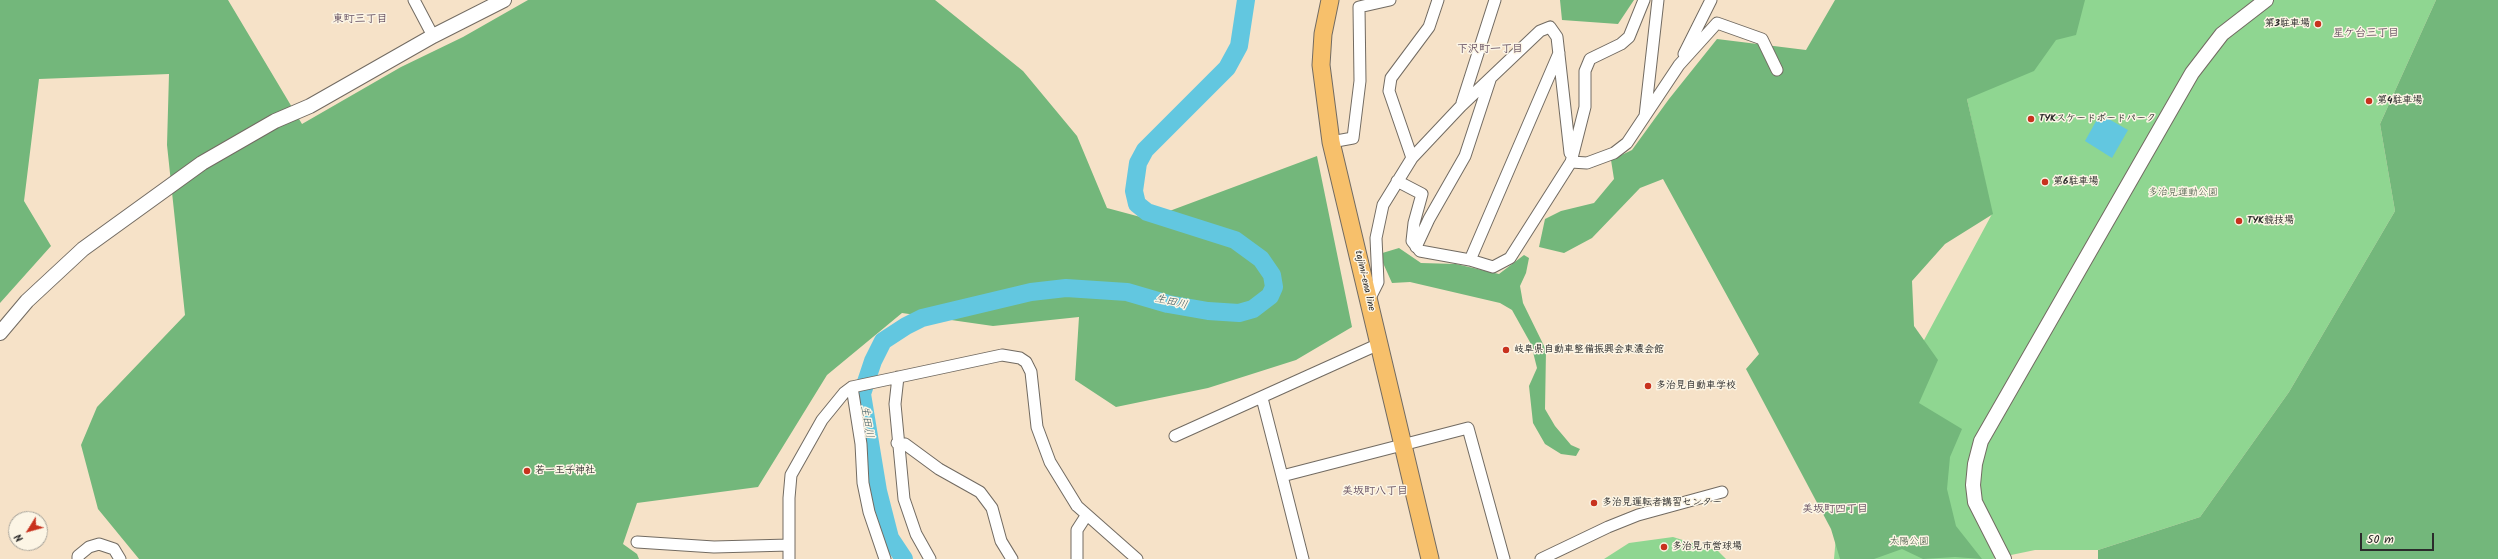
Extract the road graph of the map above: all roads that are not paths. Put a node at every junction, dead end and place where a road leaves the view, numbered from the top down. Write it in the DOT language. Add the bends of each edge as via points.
graph roads {
  1 [pos="414,0"];
  2 [pos="504,0"];
  3 [pos="1330,0"];
  4 [pos="1390,0"];
  5 [pos="1495,0"];
  6 [pos="1644,0"];
  7 [pos="1658,0"];
  8 [pos="1711,0"];
  9 [pos="2266,0"];
  10 [pos="1436,2"];
  11 [pos="432,36"];
  12 [pos="1559,53"];
  13 [pos="1679,65"];
  14 [pos="1777,70"];
  15 [pos="1491,78"];
  16 [pos="1461,106"];
  17 [pos="1645,119"];
  18 [pos="1331,142"];
  19 [pos="1412,158"];
  20 [pos="1571,162"];
  21 [pos="1397,181"];
  22 [pos="1416,247"];
  23 [pos="1470,260"];
  24 [pos="1369,300"];
  25 [pos="0,333"];
  26 [pos="1378,344"];
  27 [pos="898,377"];
  28 [pos="852,387"];
  29 [pos="1262,398"];
  30 [pos="1175,436"];
  31 [pos="897,443"];
  32 [pos="1403,443"];
  33 [pos="1282,476"];
  34 [pos="1722,492"];
  35 [pos="1086,516"];
  36 [pos="637,542"];
  37 [pos="789,545"];
  38 [pos="78,559"];
  39 [pos="120,559"];
  40 [pos="789,559"];
  41 [pos="885,559"];
  42 [pos="930,559"];
  43 [pos="1012,559"];
  44 [pos="1077,559"];
  45 [pos="1136,559"];
  46 [pos="1304,559"];
  47 [pos="1430,559"];
  48 [pos="1504,559"];
  49 [pos="1540,559"];
  50 [pos="2004,559"];
  1 -- 11 [label="street"];
  2 -- 11 [label="street"];
  3 -- 18 [label="main road, tajimi-ena line" via="1323,34 1321,65"];
  4 -- 18 [label="street" via="1359,7 1360,81 1353,138"];
  5 -- 16 [label="street"];
  6 -- 20 [label="street" via="1629,37 1621,44 1590,59 1585,71 1585,106"];
  7 -- 17 [label="street"];
  8 -- 13 [label="street"];
  9 -- 50 [label="street" via="2222,34 2192,73 1981,441 1974,464 1975,502"];
  10 -- 19 [label="street" via="1429,27 1391,78 1389,91"];
  11 -- 25 [label="street" via="310,106 275,121 202,163 83,249 27,301"];
  12 -- 15 [label="street" via="1557,37 1550,27 1540,31"];
  12 -- 20 [label="street"];
  12 -- 23 [label="street"];
  13 -- 14 [label="street" via="1717,24 1762,39"];
  13 -- 17 [label="street"];
  15 -- 16 [label="street"];
  15 -- 22 [label="street" via="1465,156"];
  16 -- 19 [label="street"];
  17 -- 20 [label="street" via="1627,144 1614,153 1588,163"];
  18 -- 24 [label="main road, tajimi-ena line"];
  19 -- 21 [label="street"];
  20 -- 23 [label="street" via="1510,258 1493,267"];
  21 -- 22 [label="street" via="1422,194 1414,223 1412,241"];
  21 -- 24 [label="street" via="1383,205 1376,238 1378,282"];
  22 -- 23 [label="street" via="1433,255"];
  24 -- 26 [label="main road, tajimi-ena line"];
  26 -- 29 [label="street"];
  26 -- 32 [label="main road, tajimi-ena line"];
  27 -- 28 [label="street"];
  27 -- 31 [label="street" via="895,404"];
  27 -- 35 [label="street" via="1002,356 1020,358 1026,362 1031,372 1037,428 1050,462"];
  28 -- 37 [label="street" via="822,420 791,475"];
  28 -- 41 [label="street" via="861,444 863,483 869,512"];
  29 -- 30 [label="street"];
  29 -- 33 [label="street"];
  31 -- 42 [label="street" via="904,499 916,534"];
  31 -- 43 [label="street" via="905,444 940,469 980,492 992,508 1001,541"];
  32 -- 33 [label="street"];
  32 -- 47 [label="main road, tajimi-ena line"];
  32 -- 48 [label="street" via="1468,428"];
  33 -- 46 [label="street"];
  34 -- 49 [label="street" via="1623,521"];
  35 -- 44 [label="street" via="1077,530"];
  35 -- 45 [label="street"];
  36 -- 37 [label="street" via="714,547"];
  37 -- 40 [label="street"];
  38 -- 39 [label="street" via="78,556 89,547 99,544 114,549"];
}
